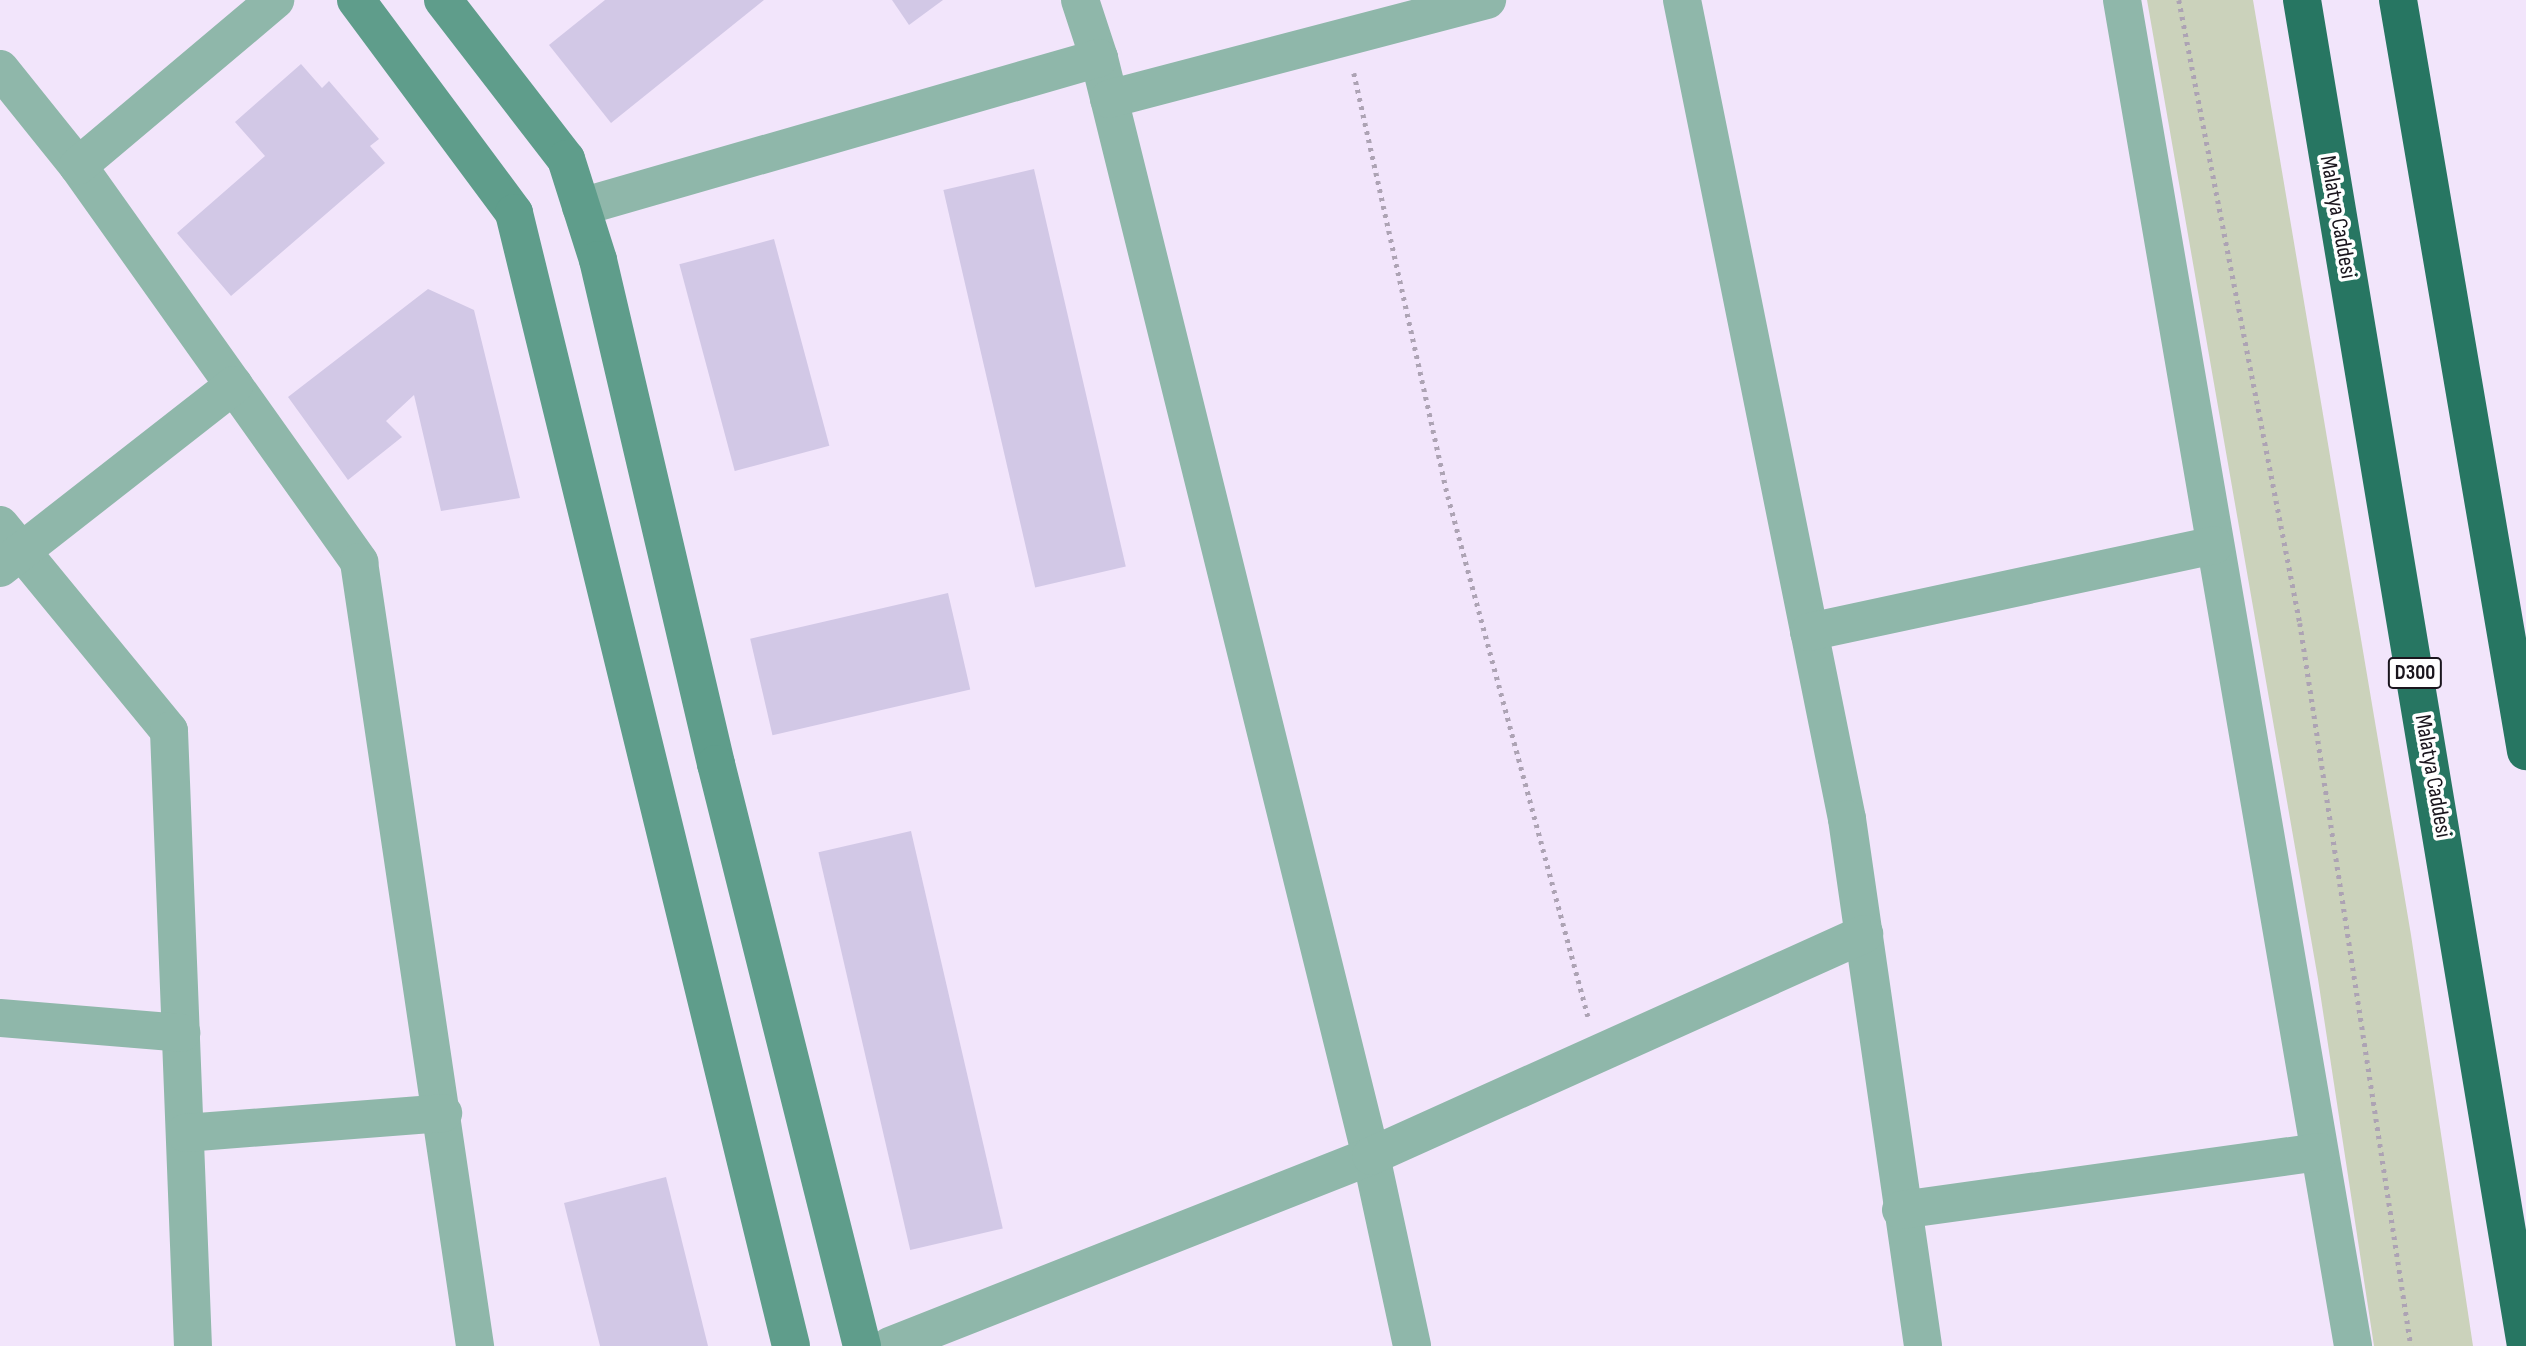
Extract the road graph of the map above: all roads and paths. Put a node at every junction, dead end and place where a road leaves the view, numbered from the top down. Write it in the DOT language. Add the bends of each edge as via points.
graph roads {
  1 [pos="275,0"];
  2 [pos="356,0"];
  3 [pos="443,0"];
  4 [pos="1080,0"];
  5 [pos="1487,0"];
  6 [pos="1682,0"];
  7 [pos="2122,0"];
  8 [pos="2179,0"];
  9 [pos="2302,0"];
  10 [pos="2398,0"];
  11 [pos="1346,37"];
  12 [pos="1099,58"];
  13 [pos="0,69"];
  14 [pos="1109,99"];
  15 [pos="78,166"];
  16 [pos="580,206"];
  17 [pos="234,385"];
  18 [pos="2214,545"];
  19 [pos="7,547"];
  20 [pos="1809,632"];
  21 [pos="2526,751"];
  22 [pos="1864,934"];
  23 [pos="0,1018"];
  24 [pos="181,1033"];
  25 [pos="1598,1054"];
  26 [pos="443,1112"];
  27 [pos="185,1133"];
  28 [pos="2319,1152"];
  29 [pos="1371,1156"];
  30 [pos="1901,1210"];
  31 [pos="193,1346"];
  32 [pos="475,1346"];
  33 [pos="791,1346"];
  34 [pos="862,1346"];
  35 [pos="890,1346"];
  36 [pos="1412,1346"];
  37 [pos="1923,1346"];
  38 [pos="2353,1346"];
  39 [pos="2411,1346"];
  40 [pos="2526,1346"];
  1 -- 15 [label="street"];
  2 -- 33 [label="main road" via="514,213"];
  3 -- 16 [label="main road" via="566,159"];
  4 -- 12 [label="street"];
  5 -- 11 [label="street"];
  6 -- 20 [label="street"];
  7 -- 18 [label="street"];
  8 -- 39 [label="path" via="2300,623"];
  9 -- 40 [label="highway, Malatya Caddesi / D300"];
  10 -- 21 [label="highway"];
  11 -- 14 [label="street"];
  11 -- 25 [label="path" via="1448,496"];
  12 -- 14 [label="street"];
  12 -- 16 [label="street"];
  13 -- 15 [label="street"];
  14 -- 29 [label="street"];
  15 -- 17 [label="street"];
  16 -- 34 [label="main road"];
  17 -- 19 [label="street"];
  17 -- 26 [label="street" via="359,562"];
  18 -- 20 [label="street"];
  18 -- 28 [label="street"];
  19 -- 24 [label="street" via="169,731"];
  20 -- 22 [label="street"];
  22 -- 25 [label="street"];
  22 -- 30 [label="street"];
  23 -- 24 [label="street"];
  24 -- 27 [label="street"];
  25 -- 29 [label="street"];
  26 -- 27 [label="street"];
  26 -- 32 [label="street"];
  27 -- 31 [label="street"];
  28 -- 30 [label="street"];
  28 -- 38 [label="street"];
  29 -- 35 [label="street"];
  29 -- 36 [label="street"];
  30 -- 37 [label="street"];
}
